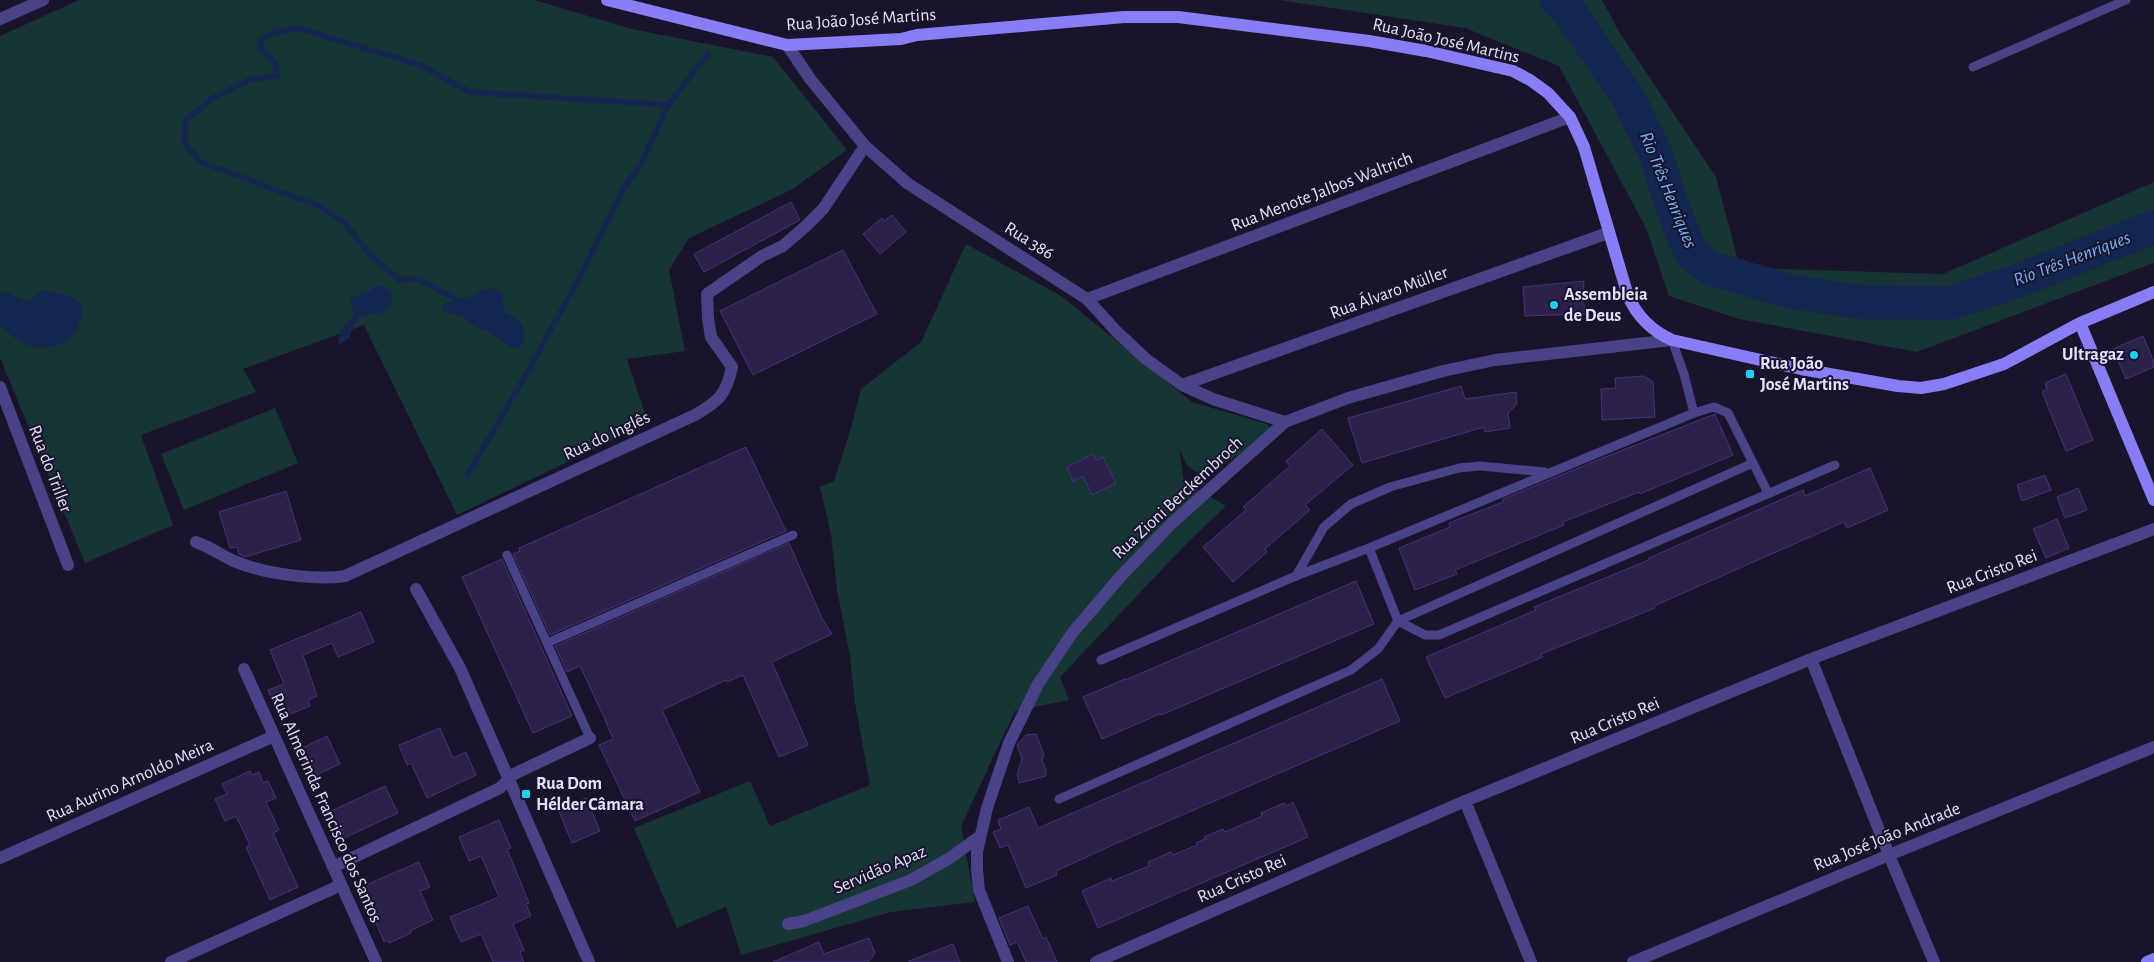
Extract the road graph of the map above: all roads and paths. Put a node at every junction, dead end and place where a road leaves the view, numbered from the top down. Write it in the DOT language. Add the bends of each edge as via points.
graph roads {
  1 [pos="43,0"];
  2 [pos="607,0"];
  3 [pos="2126,0"];
  4 [pos="0,19"];
  5 [pos="787,45"];
  6 [pos="1973,67"];
  7 [pos="1570,117"];
  8 [pos="865,146"];
  9 [pos="1608,233"];
  10 [pos="2154,292"];
  11 [pos="1087,299"];
  12 [pos="2080,323"];
  13 [pos="1672,340"];
  14 [pos="1182,386"];
  15 [pos="0,387"];
  16 [pos="1694,413"];
  17 [pos="1286,422"];
  18 [pos="1753,464"];
  19 [pos="1835,465"];
  20 [pos="1548,472"];
  21 [pos="1768,493"];
  22 [pos="2154,500"];
  23 [pos="2154,529"];
  24 [pos="794,535"];
  25 [pos="196,542"];
  26 [pos="1368,548"];
  27 [pos="508,555"];
  28 [pos="68,565"];
  29 [pos="1296,576"];
  30 [pos="416,589"];
  31 [pos="1398,621"];
  32 [pos="547,644"];
  33 [pos="1812,659"];
  34 [pos="1101,660"];
  35 [pos="244,669"];
  36 [pos="274,736"];
  37 [pos="590,738"];
  38 [pos="2154,747"];
  39 [pos="509,781"];
  40 [pos="1059,799"];
  41 [pos="1465,801"];
  42 [pos="980,836"];
  43 [pos="1889,855"];
  44 [pos="0,858"];
  45 [pos="333,867"];
  46 [pos="341,884"];
  47 [pos="788,924"];
  48 [pos="2154,959"];
  49 [pos="171,962"];
  50 [pos="376,962"];
  51 [pos="589,962"];
  52 [pos="1008,962"];
  53 [pos="1096,962"];
  54 [pos="1531,962"];
  55 [pos="1634,962"];
  56 [pos="1934,962"];
  57 [pos="2148,962"];
  1 -- 4 [label="street"];
  2 -- 5 [label="main road, Rua João José Martins"];
  3 -- 6 [label="lane"];
  5 -- 7 [label="main road, Rua João José Martins" via="901,39 1115,18 1178,17 1369,41 1513,71 1548,93"];
  5 -- 8 [label="street, Rua 386"];
  7 -- 9 [label="main road, Rua João José Martins" via="1584,148"];
  7 -- 11 [label="street, Rua Menote Jalbos Waltrich"];
  8 -- 11 [label="street, Rua 386" via="907,183"];
  8 -- 25 [label="street, Rua do Inglês" via="823,209 806,226 783,246 762,256 708,294 711,337 732,367 723,396 714,404 345,576 314,578 250,567"];
  9 -- 13 [label="main road, Rua João José Martins" via="1633,306 1653,329"];
  9 -- 14 [label="street, Rua Álvaro Müller"];
  10 -- 12 [label="main road, Rua João José Martins"];
  11 -- 14 [label="street, Rua 386" via="1146,359"];
  12 -- 13 [label="main road, Rua João José Martins" via="2004,364 1944,384 1921,388 1802,370"];
  12 -- 22 [label="main road"];
  13 -- 16 [label="lane"];
  13 -- 17 [label="street, Rua Zioni Berckembroch" via="1495,360 1443,371 1348,398"];
  14 -- 17 [label="street, Rua 386"];
  15 -- 28 [label="street, Rua do Triller"];
  16 -- 18 [label="lane" via="1714,407 1728,414"];
  16 -- 20 [label="lane"];
  17 -- 42 [label="street, Rua Zioni Berckembroch" via="1172,523 1072,632 1020,718"];
  18 -- 21 [label="lane"];
  18 -- 31 [label="lane"];
  19 -- 21 [label="lane"];
  20 -- 26 [label="lane"];
  20 -- 29 [label="lane" via="1466,467 1390,487 1351,504 1324,527"];
  21 -- 31 [label="lane" via="1439,635 1425,635"];
  23 -- 33 [label="street, Rua Cristo Rei"];
  24 -- 32 [label="lane"];
  26 -- 29 [label="lane"];
  26 -- 31 [label="lane"];
  27 -- 32 [label="lane"];
  29 -- 34 [label="lane"];
  30 -- 39 [label="street" via="460,668"];
  31 -- 40 [label="lane" via="1378,649 1351,670"];
  32 -- 37 [label="lane"];
  33 -- 41 [label="street, Rua Cristo Rei"];
  33 -- 43 [label="street"];
  35 -- 36 [label="street, Rua Almerinda Francisco dos Santos"];
  36 -- 44 [label="street, Rua Aurino Arnoldo Meira"];
  36 -- 45 [label="street, Rua Almerinda Francisco dos Santos"];
  37 -- 39 [label="street" via="514,774"];
  38 -- 43 [label="street, Rua José João Andrade"];
  39 -- 45 [label="street"];
  39 -- 51 [label="street"];
  41 -- 53 [label="street, Rua Cristo Rei"];
  41 -- 54 [label="street"];
  42 -- 47 [label="street, Servidão Apaz" via="911,880 804,921"];
  42 -- 52 [label="street, Rua Zioni Berckembroch" via="977,861 979,890"];
  43 -- 55 [label="street, Rua José João Andrade"];
  43 -- 56 [label="street"];
  45 -- 46 [label="street, Rua Almerinda Francisco dos Santos"];
  46 -- 49 [label="street"];
  46 -- 50 [label="street, Rua Almerinda Francisco dos Santos"];
  48 -- 57 [label="main road"];
}
